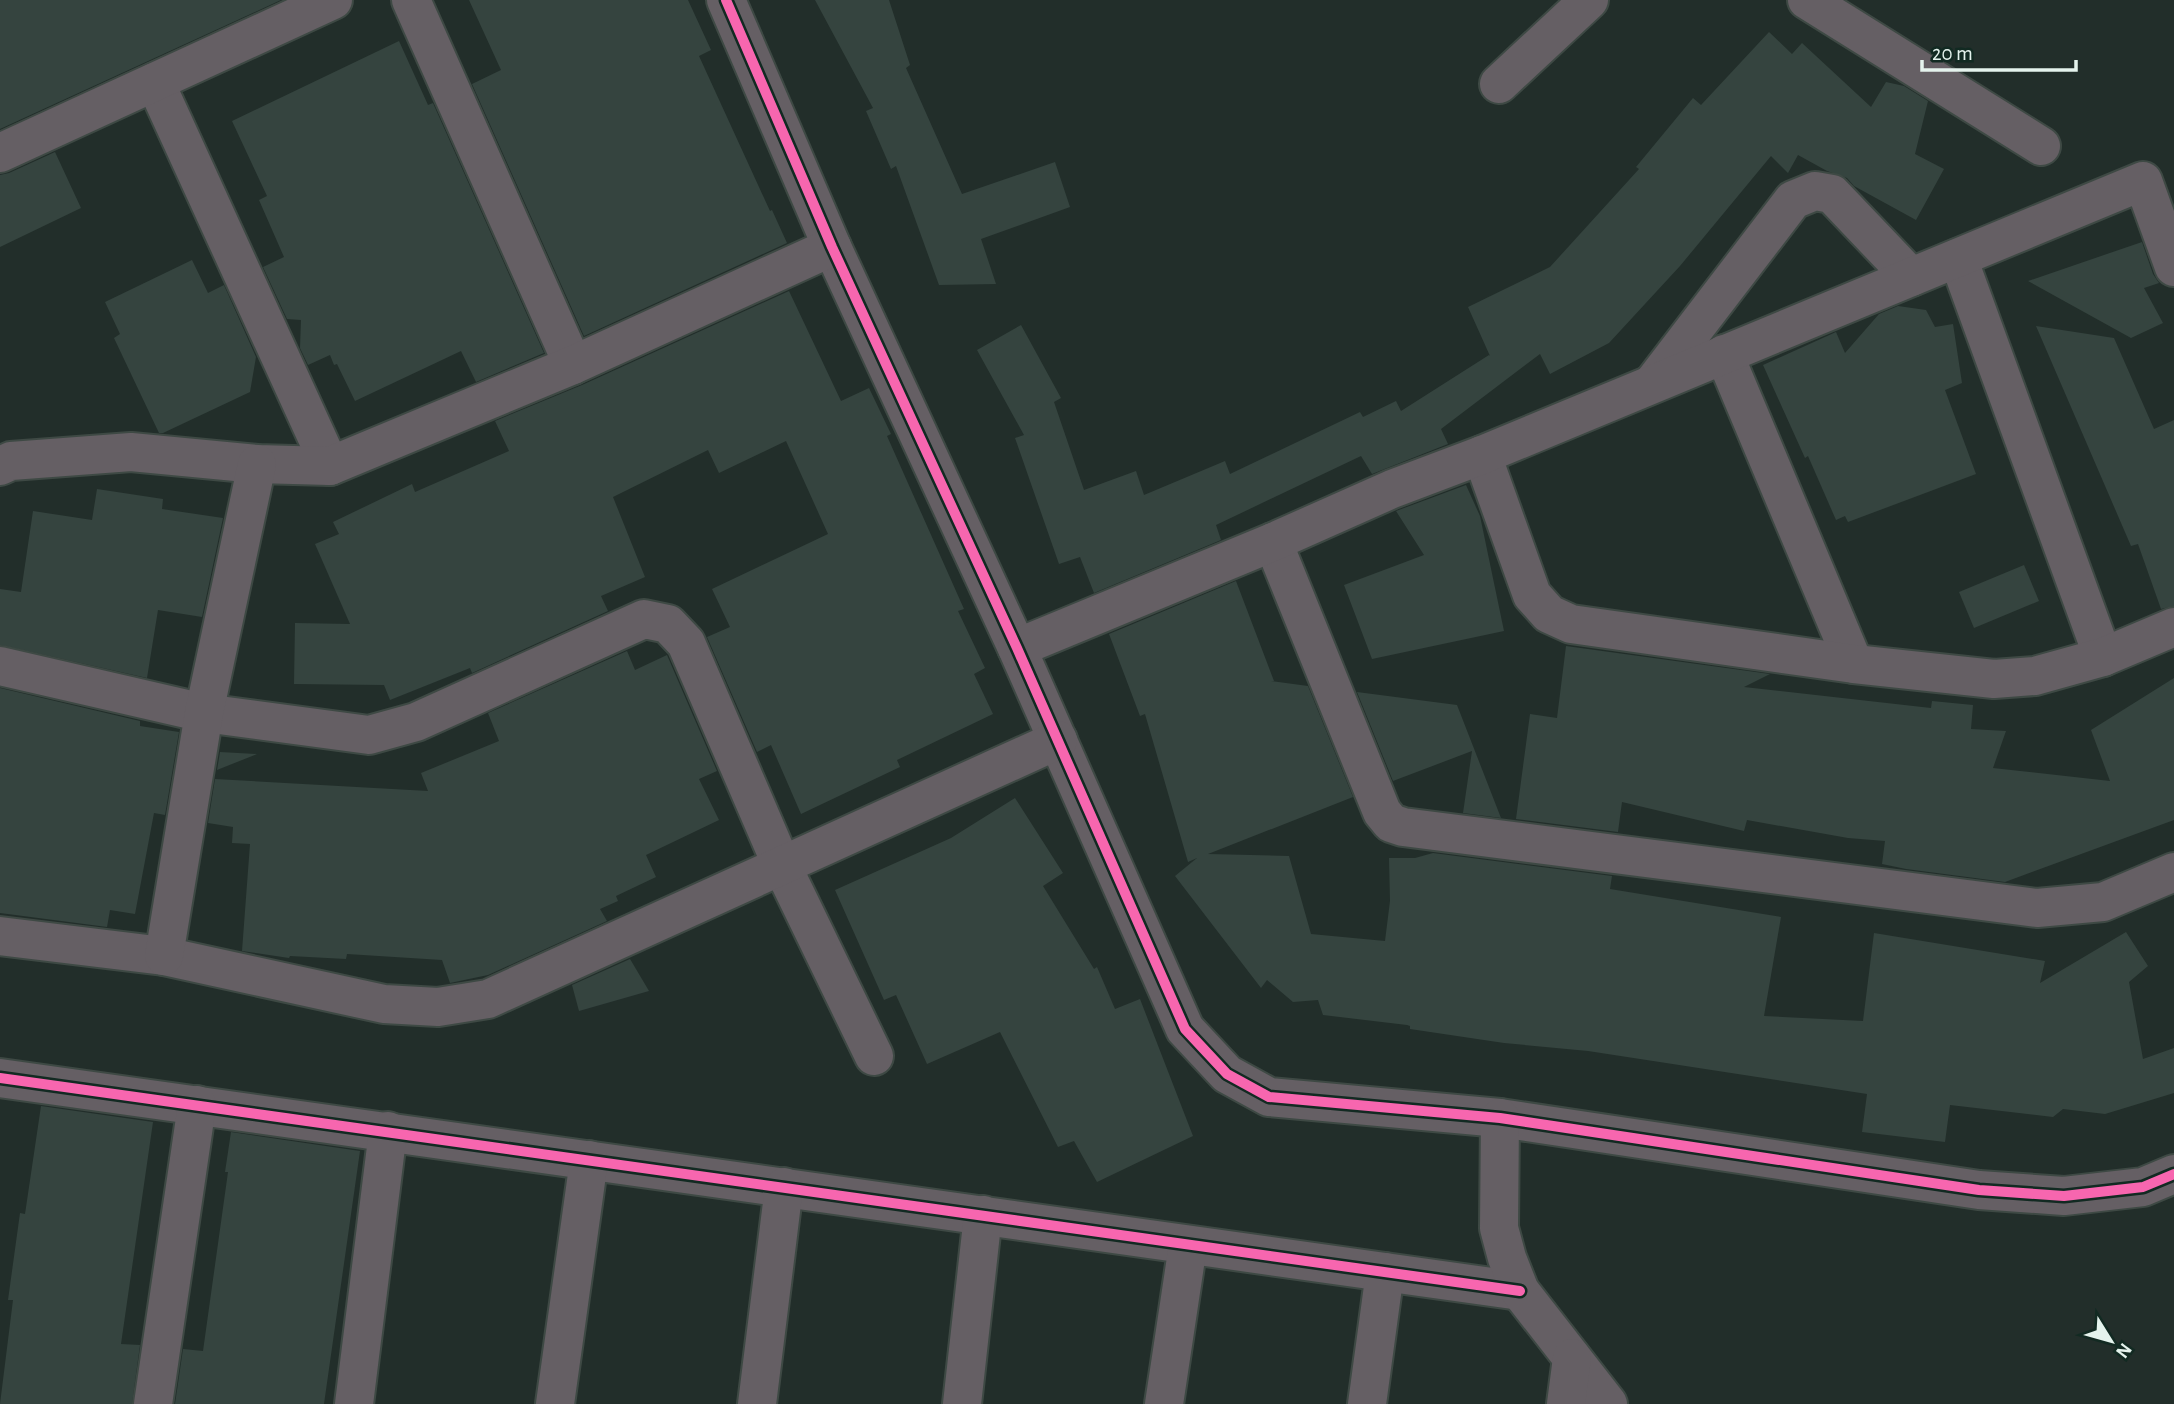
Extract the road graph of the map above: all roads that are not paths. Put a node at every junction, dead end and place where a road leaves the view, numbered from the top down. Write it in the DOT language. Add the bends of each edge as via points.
graph roads {
  1 [pos="333,0"];
  2 [pos="411,0"];
  3 [pos="726,0"];
  4 [pos="1589,0"];
  5 [pos="1808,0"];
  6 [pos="155,82"];
  7 [pos="1499,84"];
  8 [pos="2041,146"];
  9 [pos="0,153"];
  10 [pos="832,247"];
  11 [pos="1958,258"];
  12 [pos="2174,267"];
  13 [pos="1911,277"];
  14 [pos="1724,354"];
  15 [pos="573,365"];
  16 [pos="1652,385"];
  17 [pos="4,455"];
  18 [pos="1482,455"];
  19 [pos="257,464"];
  20 [pos="330,466"];
  21 [pos="1273,542"];
  22 [pos="2174,627"];
  23 [pos="1017,648"];
  24 [pos="2103,657"];
  25 [pos="1854,664"];
  26 [pos="0,666"];
  27 [pos="204,713"];
  28 [pos="1058,740"];
  29 [pos="782,866"];
  30 [pos="2174,872"];
  31 [pos="0,936"];
  32 [pos="164,956"];
  33 [pos="874,1056"];
  34 [pos="0,1077"];
  35 [pos="197,1105"];
  36 [pos="1500,1118"];
  37 [pos="388,1131"];
  38 [pos="589,1160"];
  39 [pos="2174,1174"];
  40 [pos="784,1187"];
  41 [pos="983,1215"];
  42 [pos="1188,1245"];
  43 [pos="1385,1272"];
  44 [pos="1520,1291"];
  45 [pos="1572,1358"];
  46 [pos="153,1404"];
  47 [pos="354,1404"];
  48 [pos="555,1404"];
  49 [pos="757,1404"];
  50 [pos="962,1404"];
  51 [pos="1164,1404"];
  52 [pos="1367,1404"];
  53 [pos="1566,1404"];
  54 [pos="1608,1404"];
  1 -- 6 [label="street"];
  2 -- 15 [label="street"];
  3 -- 10 [label="street"];
  4 -- 7 [label="street"];
  5 -- 8 [label="street"];
  6 -- 9 [label="street"];
  6 -- 20 [label="street"];
  10 -- 15 [label="street"];
  10 -- 23 [label="street"];
  11 -- 12 [label="street" via="2143,181"];
  11 -- 13 [label="street"];
  11 -- 24 [label="street"];
  13 -- 14 [label="street"];
  13 -- 16 [label="street" via="1832,194 1815,191 1793,200"];
  14 -- 16 [label="street"];
  14 -- 25 [label="street"];
  15 -- 20 [label="street"];
  16 -- 18 [label="street"];
  17 -- 19 [label="street" via="131,452"];
  18 -- 21 [label="street"];
  18 -- 25 [label="street" via="1532,595 1549,614 1571,624"];
  19 -- 20 [label="street"];
  19 -- 27 [label="street"];
  21 -- 23 [label="street"];
  21 -- 30 [label="street" via="1382,812 1391,823 2037,908 2103,902"];
  22 -- 24 [label="street"];
  23 -- 28 [label="street"];
  24 -- 25 [label="street" via="2035,676 1994,680"];
  26 -- 27 [label="street"];
  27 -- 29 [label="street" via="369,735 416,722 644,620 668,624 686,643"];
  27 -- 32 [label="street"];
  28 -- 29 [label="street"];
  28 -- 36 [label="street" via="1185,1030 1227,1073 1269,1097"];
  29 -- 32 [label="street" via="488,999 438,1007 383,1004"];
  29 -- 33 [label="street"];
  31 -- 32 [label="street"];
  34 -- 35 [label="street"];
  35 -- 37 [label="street"];
  35 -- 46 [label="street"];
  36 -- 39 [label="street" via="1979,1190 2064,1195 2143,1187"];
  36 -- 44 [label="street" via="1499,1228"];
  37 -- 38 [label="street"];
  37 -- 47 [label="street"];
  38 -- 40 [label="street"];
  38 -- 48 [label="street"];
  40 -- 41 [label="street"];
  40 -- 49 [label="street"];
  41 -- 42 [label="street"];
  41 -- 50 [label="street"];
  42 -- 43 [label="street"];
  42 -- 51 [label="street"];
  43 -- 44 [label="street"];
  43 -- 52 [label="street"];
  44 -- 45 [label="street"];
  45 -- 53 [label="street"];
  45 -- 54 [label="street"];
}
